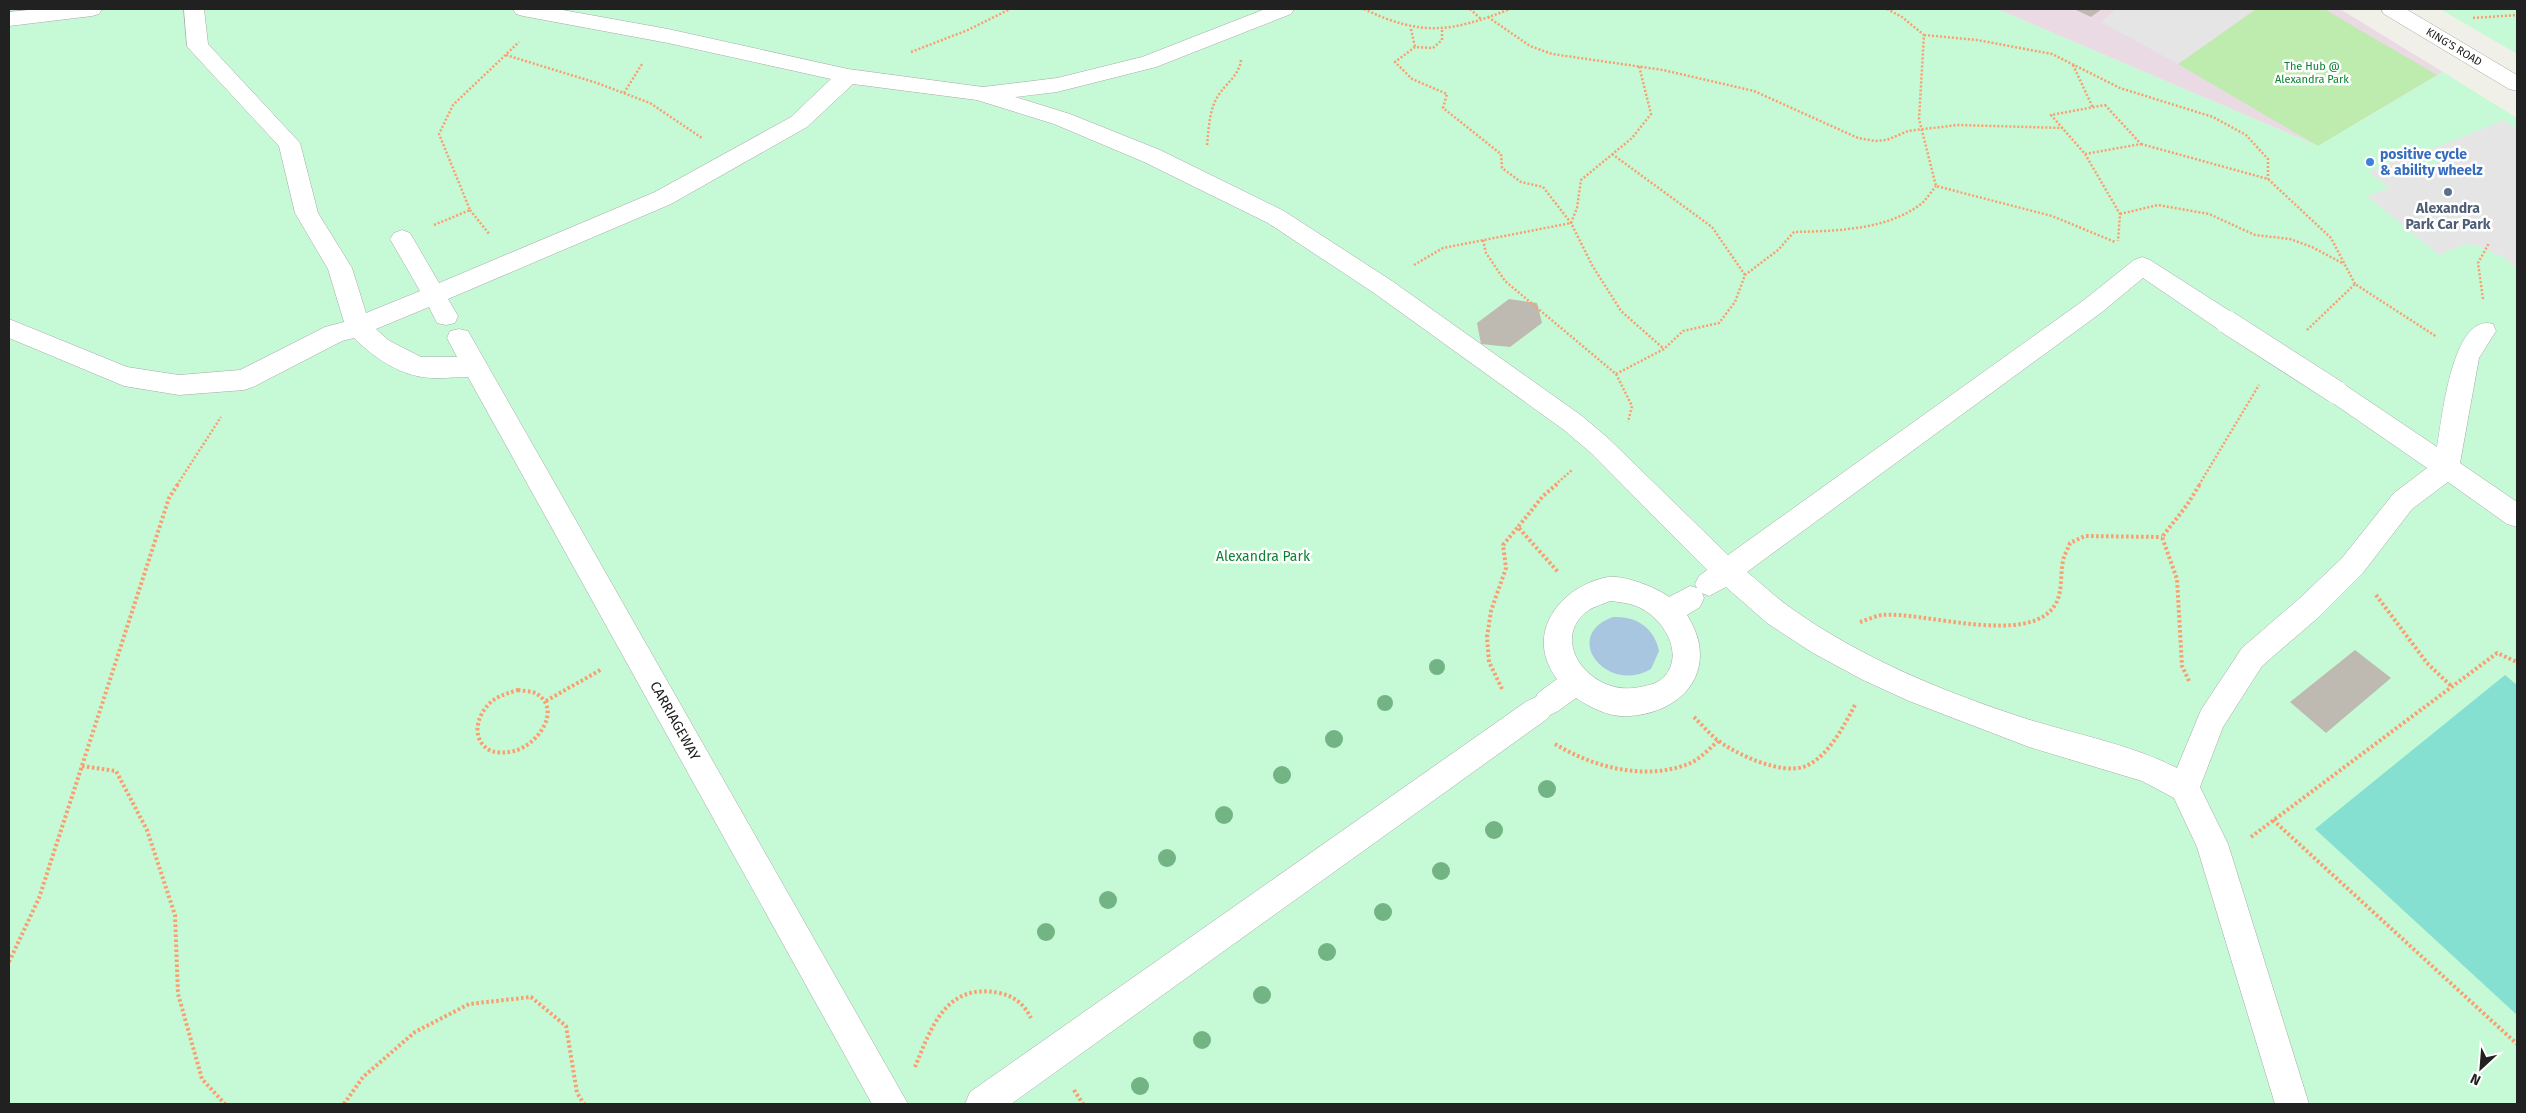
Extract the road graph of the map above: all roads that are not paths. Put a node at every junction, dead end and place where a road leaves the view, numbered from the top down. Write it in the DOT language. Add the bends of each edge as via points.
graph roads {
  1 [pos="92,9"];
  2 [pos="194,9"];
  3 [pos="523,9"];
  4 [pos="1284,9"];
  5 [pos="2391,9"];
  6 [pos="9,19"];
  7 [pos="848,76"];
  8 [pos="2517,84"];
  9 [pos="979,93"];
  10 [pos="402,239"];
  11 [pos="434,294"];
  12 [pos="358,327"];
  13 [pos="9,328"];
  14 [pos="2484,331"];
  15 [pos="476,367"];
  16 [pos="2446,469"];
  17 [pos="2517,516"];
  18 [pos="1699,591"];
  19 [pos="1575,682"];
  20 [pos="2185,788"];
  21 [pos="891,1104"];
  22 [pos="982,1104"];
  23 [pos="2292,1104"];
  1 -- 6 [label="street"];
  2 -- 12 [label="street" via="198,46 289,143 307,213 340,268"];
  3 -- 7 [label="street" via="552,12"];
  4 -- 9 [label="street" via="1148,62 1066,83"];
  5 -- 8 [label="street, KING'S ROAD"];
  7 -- 9 [label="street"];
  7 -- 11 [label="street" via="799,122 663,198"];
  9 -- 18 [label="street" via="1062,119 1152,156 1276,217 1383,287 1573,423 1600,446"];
  10 -- 11 [label="street, CARRIAGEWAY"];
  11 -- 12 [label="street"];
  11 -- 15 [label="street, CARRIAGEWAY"];
  12 -- 13 [label="street" via="334,334 244,380 179,385 124,376"];
  12 -- 15 [label="street" via="379,348 418,367"];
  14 -- 16 [label="street" via="2467,356"];
  15 -- 21 [label="street, CARRIAGEWAY"];
  16 -- 17 [label="street"];
  16 -- 18 [label="street, bridge" via="2336,392 2142,266 2093,306"];
  16 -- 20 [label="street" via="2403,501 2352,566 2252,657 2211,720"];
  18 -- 19 [label="street" via="1682,633 1686,657 1681,679 1668,692 1640,704 1616,703 1594,696"];
  18 -- 19 [label="street" via="1651,600 1630,592 1609,590 1582,599 1568,612 1557,643 1562,665"];
  18 -- 20 [label="street" via="1777,614 1823,644 1919,692 2028,733 2149,769"];
  19 -- 22 [label="street"];
  20 -- 23 [label="street" via="2212,844"];
}
